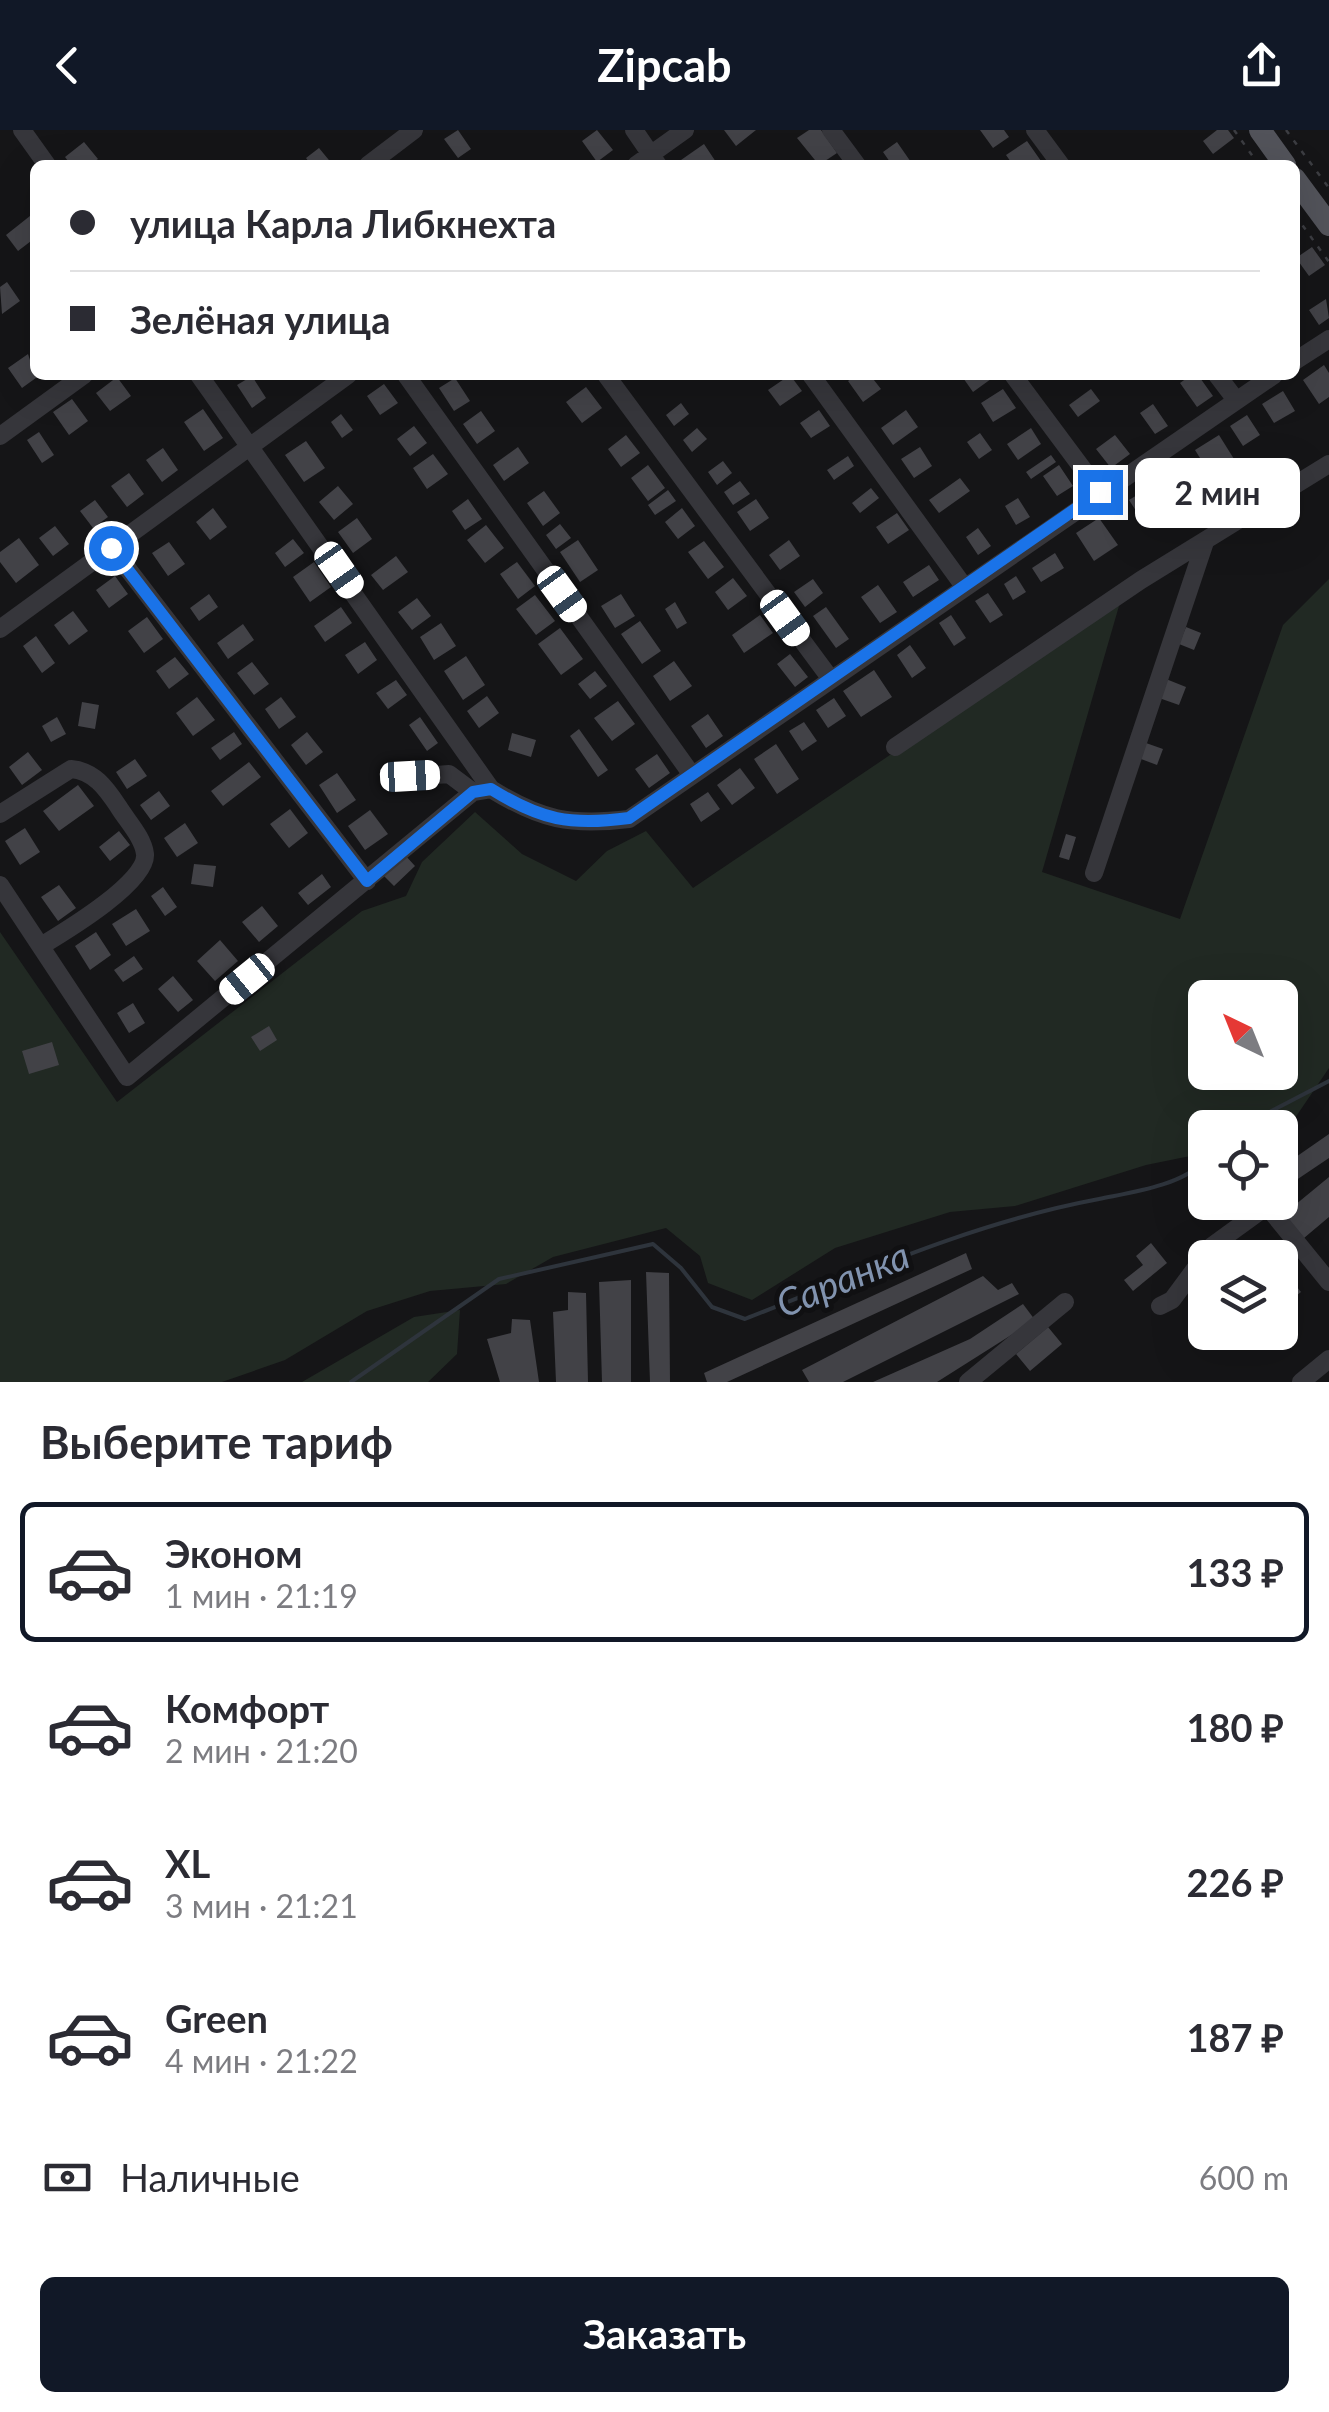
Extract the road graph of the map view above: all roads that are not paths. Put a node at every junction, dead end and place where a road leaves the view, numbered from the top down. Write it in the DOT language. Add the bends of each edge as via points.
graph roads {
  1 [pos="22,130"];
  2 [pos="414,130"];
  3 [pos="634,130"];
  4 [pos="685,130"];
  5 [pos="831,130"];
  6 [pos="1035,130"];
  7 [pos="1260,130"];
  8 [pos="43,160"];
  9 [pos="375,160"];
  10 [pos="647,160"];
  11 [pos="650,160"];
  12 [pos="853,160"];
  13 [pos="1057,160"];
  14 [pos="1281,160"];
  15 [pos="1300,185"];
  16 [pos="1329,226"];
  17 [pos="1329,339"];
  18 [pos="1300,359"];
  19 [pos="77,380"];
  20 [pos="203,380"];
  21 [pos="341,380"];
  22 [pos="410,380"];
  23 [pos="610,380"];
  24 [pos="814,380"];
  25 [pos="1017,380"];
  26 [pos="1221,380"];
  27 [pos="1266,380"];
  28 [pos="1236,400"];
  29 [pos="0,436"];
  30 [pos="252,446"];
  31 [pos="1329,464"];
  32 [pos="1100,492"];
  33 [pos="1205,542"];
  34 [pos="111,548"];
  35 [pos="963,585"];
  36 [pos="0,629"];
  37 [pos="830,678"];
  38 [pos="895,748"];
  39 [pos="692,775"];
  40 [pos="410,776"];
  41 [pos="482,790"];
  42 [pos="0,814"];
  43 [pos="1094,873"];
  44 [pos="367,881"];
  45 [pos="0,886"];
  46 [pos="42,946"];
  47 [pos="1329,1282"];
  48 [pos="1065,1302"];
  49 [pos="1160,1306"];
  50 [pos="1329,1359"];
  51 [pos="968,1382"];
  52 [pos="1301,1382"];
  1 -- 8 [label="street"];
  2 -- 9 [label="street"];
  3 -- 10 [label="street"];
  4 -- 11 [label="street"];
  5 -- 12 [label="street"];
  6 -- 13 [label="street"];
  7 -- 14 [label="main road"];
  15 -- 16 [label="main road"];
  17 -- 18 [label="street"];
  19 -- 29 [label="street"];
  20 -- 30 [label="street"];
  21 -- 30 [label="street"];
  22 -- 39 [label="street"];
  23 -- 37 [label="street"];
  24 -- 35 [label="street"];
  25 -- 32 [label="street"];
  26 -- 28 [label="street"];
  27 -- 28 [label="street"];
  28 -- 32 [label="street"];
  30 -- 34 [label="street"];
  30 -- 41 [label="street"];
  31 -- 33 [label="street"];
  32 -- 35 [label="street"];
  33 -- 38 [label="street"];
  33 -- 43 [label="street"];
  34 -- 36 [label="street"];
  34 -- 44 [label="street"];
  35 -- 37 [label="street"];
  37 -- 39 [label="street"];
  39 -- 41 [label="street" via="629,818 582,824 530,813"];
  40 -- 41 [label="street" via="449,774"];
  41 -- 44 [label="street"];
  42 -- 46 [label="street" via="71,768 84,770 104,786 141,841 146,858 124,888"];
  44 -- 46 [label="street" via="127,1077"];
  45 -- 46 [label="street"];
  47 -- 49 [label="street" via="1267,1206 1212,1246 1172,1300"];
  48 -- 51 [label="street"];
  50 -- 52 [label="street"];
}
